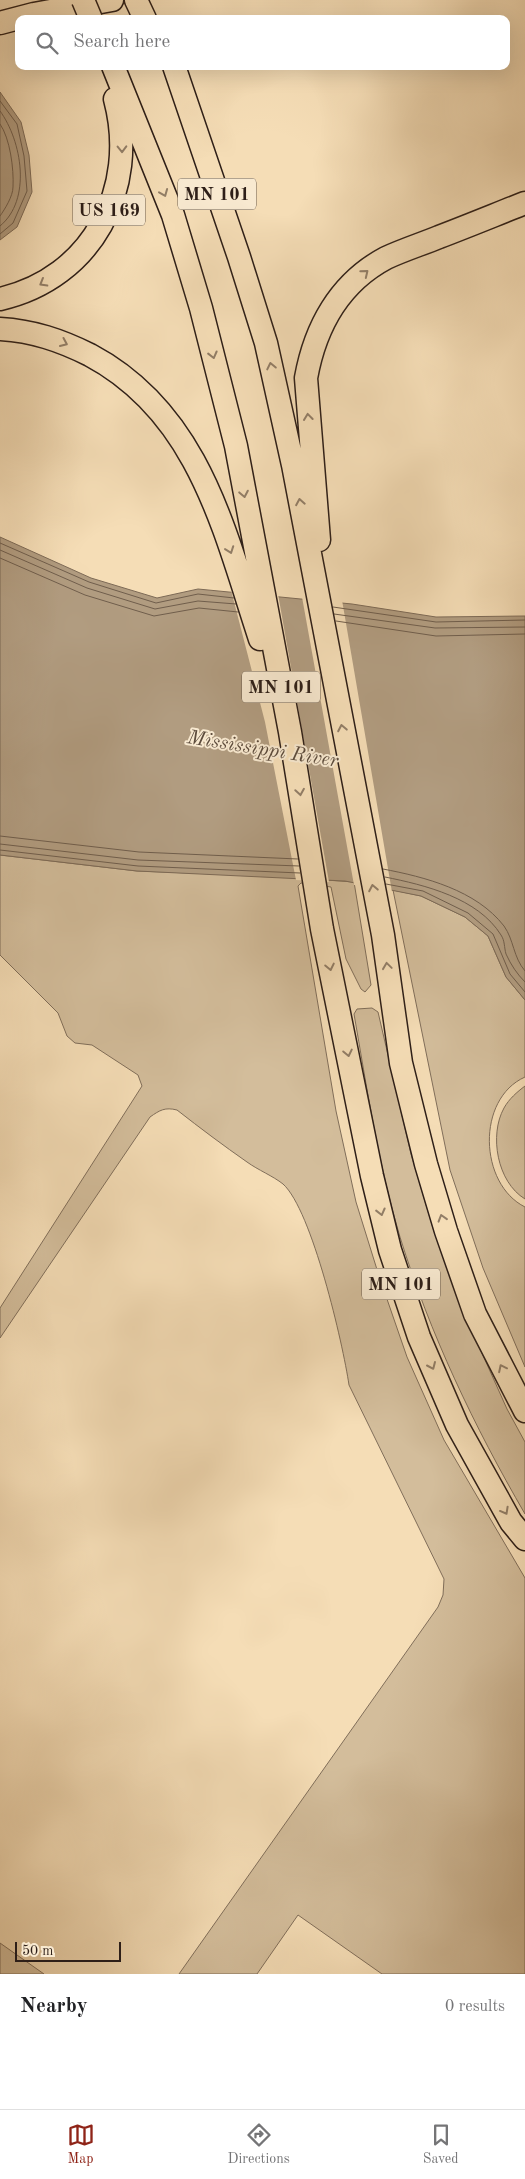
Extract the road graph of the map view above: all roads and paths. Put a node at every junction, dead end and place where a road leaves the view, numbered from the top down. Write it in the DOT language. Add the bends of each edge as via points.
graph roads {
  1 [pos="83,0"];
  2 [pos="112,0"];
  3 [pos="136,0"];
  4 [pos="148,0"];
  5 [pos="30,15"];
  6 [pos="89,15"];
  7 [pos="143,15"];
  8 [pos="154,15"];
  9 [pos="15,19"];
  10 [pos="0,23"];
  11 [pos="112,70"];
  12 [pos="114,70"];
  13 [pos="169,70"];
  14 [pos="175,70"];
  15 [pos="195,131"];
  16 [pos="525,203"];
  17 [pos="0,300"];
  18 [pos="0,329"];
  19 [pos="304,465"];
  20 [pos="290,732"];
  21 [pos="525,1411"];
  22 [pos="525,1539"];
  1 -- 6 [label="highway, bridge"];
  2 -- 5 [label="highway"];
  3 -- 7 [label="highway"];
  4 -- 8 [label="highway"];
  9 -- 10 [label="highway"];
  11 -- 17 [label="highway, US 169, one-way" via="114,96 120,117 122,160 120,180 105,218 83,250 54,276 34,288"];
  12 -- 20 [label="highway, MN 101, one-way" via="173,215 201,308 236,446"];
  13 -- 15 [label="highway, MN 101"];
  14 -- 15 [label="highway"];
  19 -- 15 [label="highway, MN 101, one-way" via="239,257"];
  19 -- 16 [label="highway, one-way" via="306,378 315,340 337,299 369,269 385,259"];
  18 -- 20 [label="highway, one-way" via="39,334 104,363 147,397 177,431 192,456 231,551"];
  21 -- 19 [label="highway, MN 101, one-way" via="476,1314 446,1231 401,1063 383,935 328,653"];
  20 -- 22 [label="highway, MN 101, one-way" via="322,929 390,1250 419,1338 457,1425 510,1522"];
}
